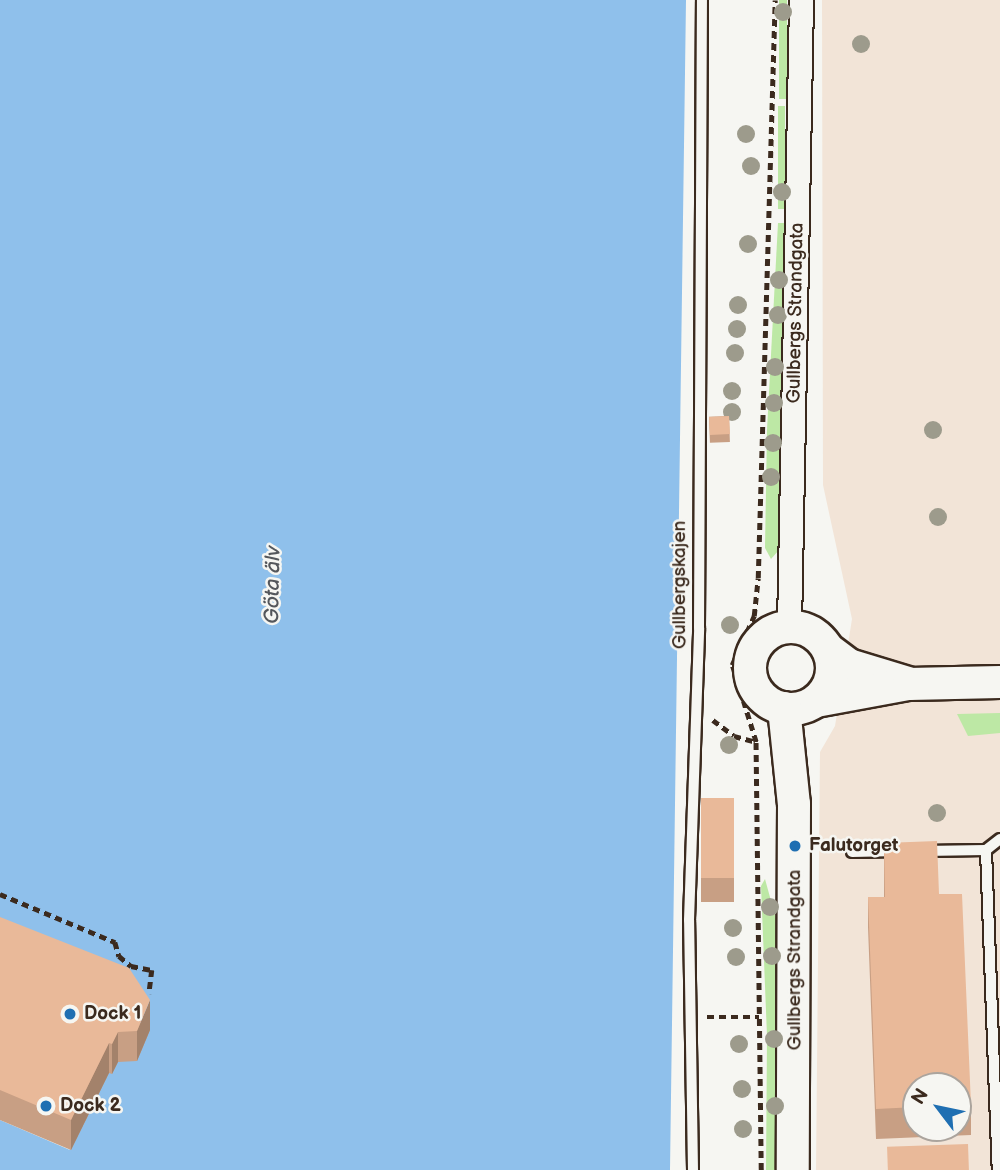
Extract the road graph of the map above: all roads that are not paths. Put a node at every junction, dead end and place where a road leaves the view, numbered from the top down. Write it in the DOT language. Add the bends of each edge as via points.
graph roads {
  1 [pos="702,0"];
  2 [pos="801,0"];
  3 [pos="789,626"];
  4 [pos="829,650"];
  5 [pos="1000,682"];
  6 [pos="909,684"];
  7 [pos="816,701"];
  8 [pos="784,708"];
  9 [pos="1000,839"];
  10 [pos="986,850"];
  11 [pos="852,852"];
  12 [pos="693,1170"];
  13 [pos="793,1170"];
  14 [pos="998,1170"];
  1 -- 12 [label="lane, Gullbergskajen" via="696,713 689,920"];
  2 -- 3 [label="street, Gullbergs Strandgata"];
  3 -- 4 [label="street" via="816,634"];
  3 -- 8 [label="street" via="760,640 750,664 760,695"];
  4 -- 6 [label="street" via="849,665"];
  4 -- 7 [label="street" via="831,678"];
  5 -- 6 [label="street"];
  6 -- 7 [label="street"];
  7 -- 8 [label="street"];
  8 -- 13 [label="street, Gullbergs Strandgata" via="794,804"];
  9 -- 10 [label="lane"];
  10 -- 11 [label="lane"];
  10 -- 14 [label="lane"];
}
